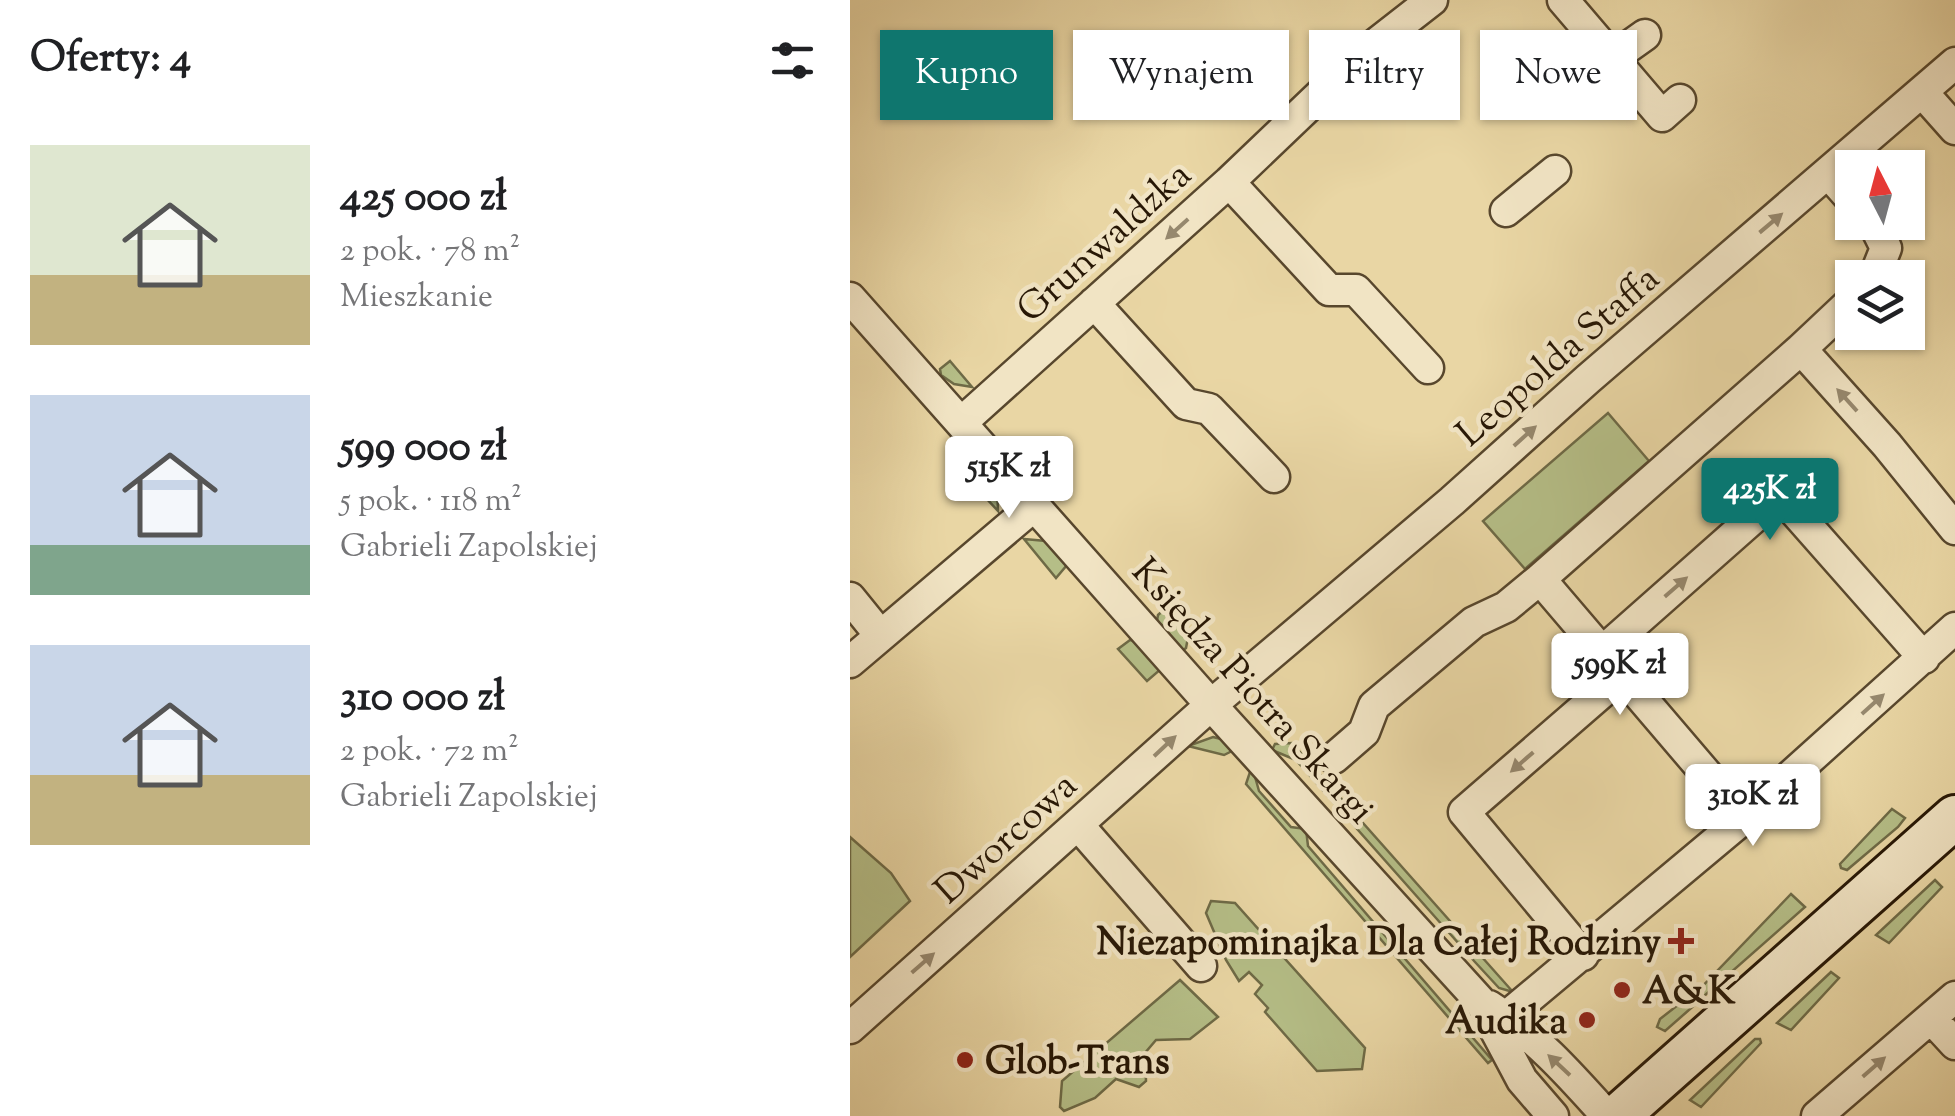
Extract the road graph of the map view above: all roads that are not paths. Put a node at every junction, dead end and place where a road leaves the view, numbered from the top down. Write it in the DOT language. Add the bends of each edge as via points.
graph roads {
  1 [pos="1432,0"];
  2 [pos="1562,0"];
  3 [pos="1590,30"];
  4 [pos="1645,36"];
  5 [pos="1637,41"];
  6 [pos="1955,63"];
  7 [pos="1637,88"];
  8 [pos="1923,93"];
  9 [pos="1680,100"];
  10 [pos="1955,128"];
  11 [pos="1555,172"];
  12 [pos="1829,174"];
  13 [pos="1835,181"];
  14 [pos="1229,182"];
  15 [pos="1506,211"];
  16 [pos="850,298"];
  17 [pos="1094,303"];
  18 [pos="1835,317"];
  19 [pos="1801,349"];
  20 [pos="1428,368"];
  21 [pos="962,422"];
  22 [pos="1274,477"];
  23 [pos="1035,505"];
  24 [pos="1955,528"];
  25 [pos="1540,580"];
  26 [pos="850,598"];
  27 [pos="1955,628"];
  28 [pos="880,635"];
  29 [pos="1924,658"];
  30 [pos="850,662"];
  31 [pos="1612,663"];
  32 [pos="1211,705"];
  33 [pos="1334,758"];
  34 [pos="1955,817"];
  35 [pos="1744,818"];
  36 [pos="1078,826"];
  37 [pos="1583,955"];
  38 [pos="1201,966"];
  39 [pos="1955,997"];
  40 [pos="1480,1001"];
  41 [pos="1506,1017"];
  42 [pos="1931,1018"];
  43 [pos="850,1028"];
  44 [pos="1955,1044"];
  45 [pos="1552,1116"];
  46 [pos="1608,1116"];
  47 [pos="1618,1116"];
  48 [pos="1817,1116"];
  1 -- 14 [label="street, Grunwaldzka" via="1364,52"];
  2 -- 3 [label="street"];
  4 -- 5 [label="street"];
  6 -- 8 [label="street, Leopolda Staffa"];
  7 -- 9 [label="street" via="1662,116"];
  8 -- 10 [label="street"];
  8 -- 12 [label="street, Leopolda Staffa"];
  11 -- 15 [label="street"];
  12 -- 13 [label="street"];
  32 -- 12 [label="street, Leopolda Staffa, one-way"];
  14 -- 17 [label="street, Grunwaldzka, one-way"];
  14 -- 20 [label="street" via="1329,290 1356,290"];
  16 -- 21 [label="street, Księdza Piotra Skargi"];
  17 -- 21 [label="street, Grunwaldzka"];
  17 -- 22 [label="street" via="1186,404 1209,409"];
  18 -- 19 [label="street"];
  24 -- 19 [label="street, one-way"];
  19 -- 25 [label="street"];
  21 -- 23 [label="street, Księdza Piotra Skargi"];
  23 -- 28 [label="street"];
  23 -- 32 [label="street, Księdza Piotra Skargi"];
  25 -- 31 [label="street"];
  25 -- 33 [label="street" via="1474,622 1374,706 1364,732"];
  26 -- 28 [label="street"];
  27 -- 29 [label="street"];
  28 -- 30 [label="street"];
  31 -- 29 [label="street, one-way" via="1778,502 1789,505"];
  35 -- 29 [label="street, one-way"];
  31 -- 35 [label="street"];
  31 -- 37 [label="street, one-way" via="1464,812"];
  36 -- 32 [label="street, Dworcowa, one-way"];
  32 -- 40 [label="street, Księdza Piotra Skargi"];
  34 -- 47 [label="street"];
  35 -- 37 [label="street"];
  36 -- 38 [label="street"];
  43 -- 36 [label="street, Dworcowa, one-way"];
  37 -- 41 [label="street"];
  39 -- 42 [label="street"];
  40 -- 41 [label="street, Księdza Piotra Skargi"];
  40 -- 45 [label="street, Księdza Piotra Skargi" via="1522,1080"];
  46 -- 41 [label="street, Księdza Piotra Skargi, one-way"];
  42 -- 44 [label="street"];
  48 -- 42 [label="street, one-way"];
}
